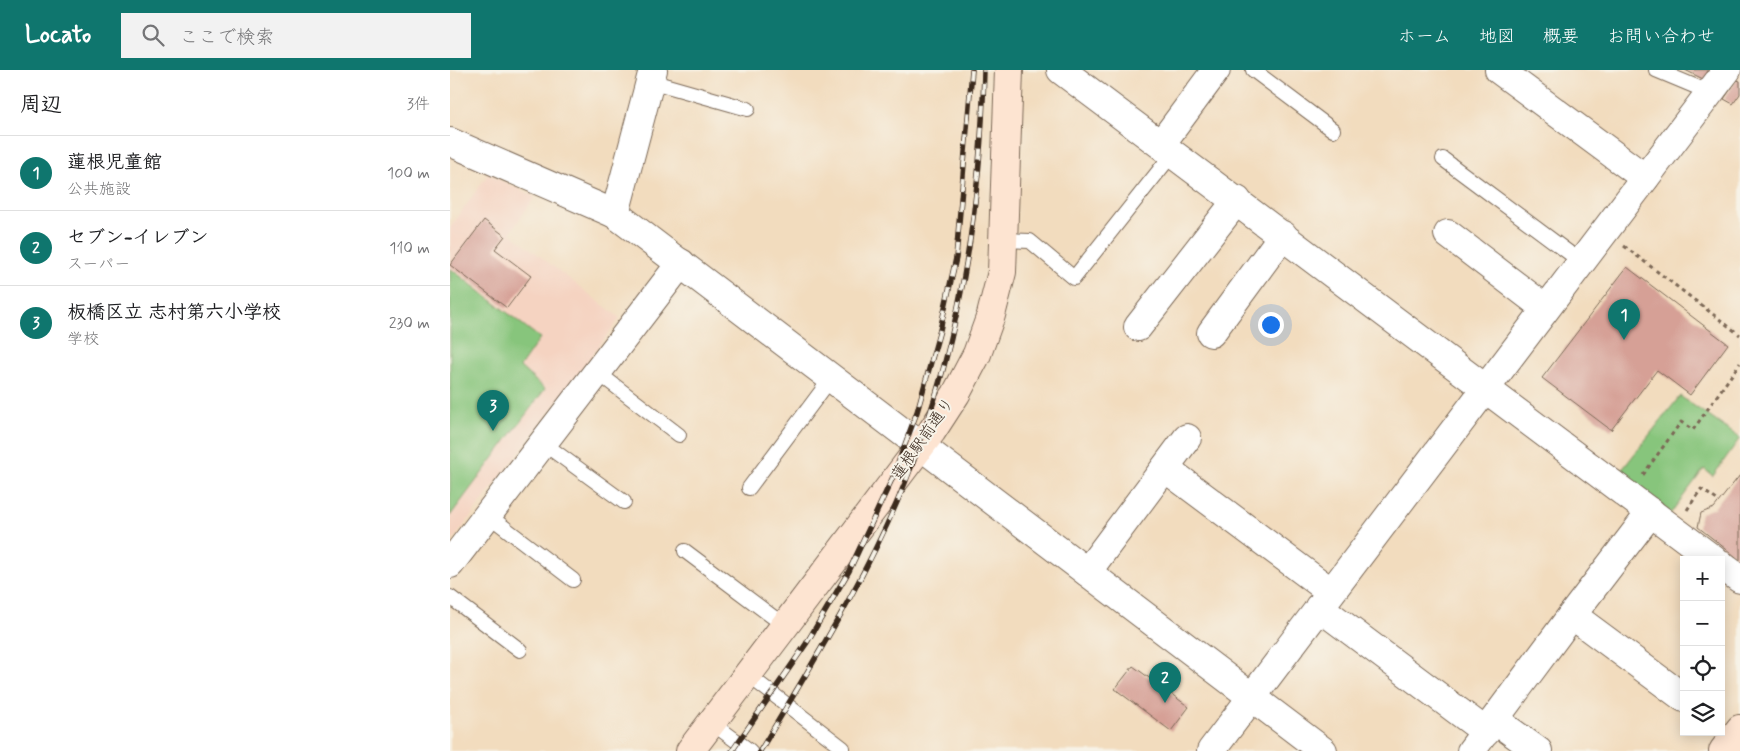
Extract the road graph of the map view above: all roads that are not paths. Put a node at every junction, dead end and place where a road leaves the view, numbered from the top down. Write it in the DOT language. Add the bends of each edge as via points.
graph roads {
  1 [pos="1010,70"];
  2 [pos="1061,70"];
  3 [pos="1216,70"];
  4 [pos="1253,70"];
  5 [pos="1499,70"];
  6 [pos="1656,70"];
  7 [pos="1727,70"];
  8 [pos="652,76"];
  9 [pos="1711,93"];
  10 [pos="748,109"];
  11 [pos="1333,130"];
  12 [pos="450,142"];
  13 [pos="1167,148"];
  14 [pos="1443,158"];
  15 [pos="1645,178"];
  16 [pos="1237,200"];
  17 [pos="615,214"];
  18 [pos="1448,234"];
  19 [pos="1283,235"];
  20 [pos="1003,240"];
  21 [pos="1580,261"];
  22 [pos="681,263"];
  23 [pos="1546,308"];
  24 [pos="1138,326"];
  25 [pos="1211,333"];
  26 [pos="597,372"];
  27 [pos="832,377"];
  28 [pos="1486,388"];
  29 [pos="679,435"];
  30 [pos="1187,438"];
  31 [pos="543,443"];
  32 [pos="921,445"];
  33 [pos="1165,468"];
  34 [pos="749,488"];
  35 [pos="624,502"];
  36 [pos="1651,512"];
  37 [pos="488,515"];
  38 [pos="685,551"];
  39 [pos="1709,556"];
  40 [pos="450,564"];
  41 [pos="1725,568"];
  42 [pos="1087,572"];
  43 [pos="1740,579"];
  44 [pos="573,580"];
  45 [pos="450,597"];
  46 [pos="1325,599"];
  47 [pos="1572,614"];
  48 [pos="785,626"];
  49 [pos="520,650"];
  50 [pos="748,675"];
  51 [pos="1680,695"];
  52 [pos="1252,697"];
  53 [pos="712,723"];
  54 [pos="1484,734"];
  55 [pos="843,748"];
  56 [pos="690,751"];
  57 [pos="750,751"];
  58 [pos="1211,751"];
  59 [pos="1323,751"];
  60 [pos="1538,751"];
  1 -- 20 [label="street, 蓮根駅前通り"];
  2 -- 13 [label="street"];
  3 -- 13 [label="street"];
  4 -- 11 [label="lane"];
  5 -- 15 [label="street"];
  6 -- 9 [label="lane"];
  7 -- 9 [label="street"];
  8 -- 10 [label="lane"];
  8 -- 17 [label="street"];
  9 -- 15 [label="street"];
  12 -- 17 [label="street"];
  13 -- 16 [label="street"];
  13 -- 20 [label="lane" via="1074,278 1030,241"];
  14 -- 21 [label="lane"];
  15 -- 21 [label="street"];
  16 -- 19 [label="street"];
  16 -- 24 [label="street"];
  17 -- 22 [label="street"];
  18 -- 23 [label="street"];
  19 -- 25 [label="street"];
  19 -- 28 [label="street"];
  20 -- 32 [label="street, 蓮根駅前通り" via="1002,272 977,354 956,394"];
  21 -- 23 [label="street"];
  22 -- 26 [label="street"];
  22 -- 27 [label="street"];
  23 -- 28 [label="street"];
  26 -- 29 [label="lane"];
  26 -- 31 [label="street"];
  27 -- 32 [label="street"];
  27 -- 34 [label="lane"];
  28 -- 36 [label="street"];
  28 -- 46 [label="street"];
  30 -- 33 [label="street"];
  31 -- 35 [label="lane"];
  31 -- 37 [label="street"];
  32 -- 42 [label="street"];
  32 -- 48 [label="street, 蓮根駅前通り"];
  33 -- 42 [label="street"];
  33 -- 46 [label="street"];
  36 -- 39 [label="street"];
  36 -- 47 [label="street"];
  37 -- 40 [label="street"];
  37 -- 44 [label="lane"];
  38 -- 48 [label="lane"];
  41 -- 43 [label="street"];
  42 -- 52 [label="street"];
  45 -- 49 [label="lane"];
  46 -- 52 [label="street"];
  46 -- 54 [label="street"];
  47 -- 51 [label="street"];
  47 -- 54 [label="street"];
  48 -- 50 [label="street, 蓮根駅前通り"];
  50 -- 53 [label="street, 蓮根駅前通り"];
  50 -- 55 [label="lane"];
  52 -- 58 [label="street"];
  52 -- 59 [label="street"];
  53 -- 56 [label="street, 蓮根駅前通り"];
  53 -- 57 [label="lane"];
  54 -- 60 [label="street"];
}
